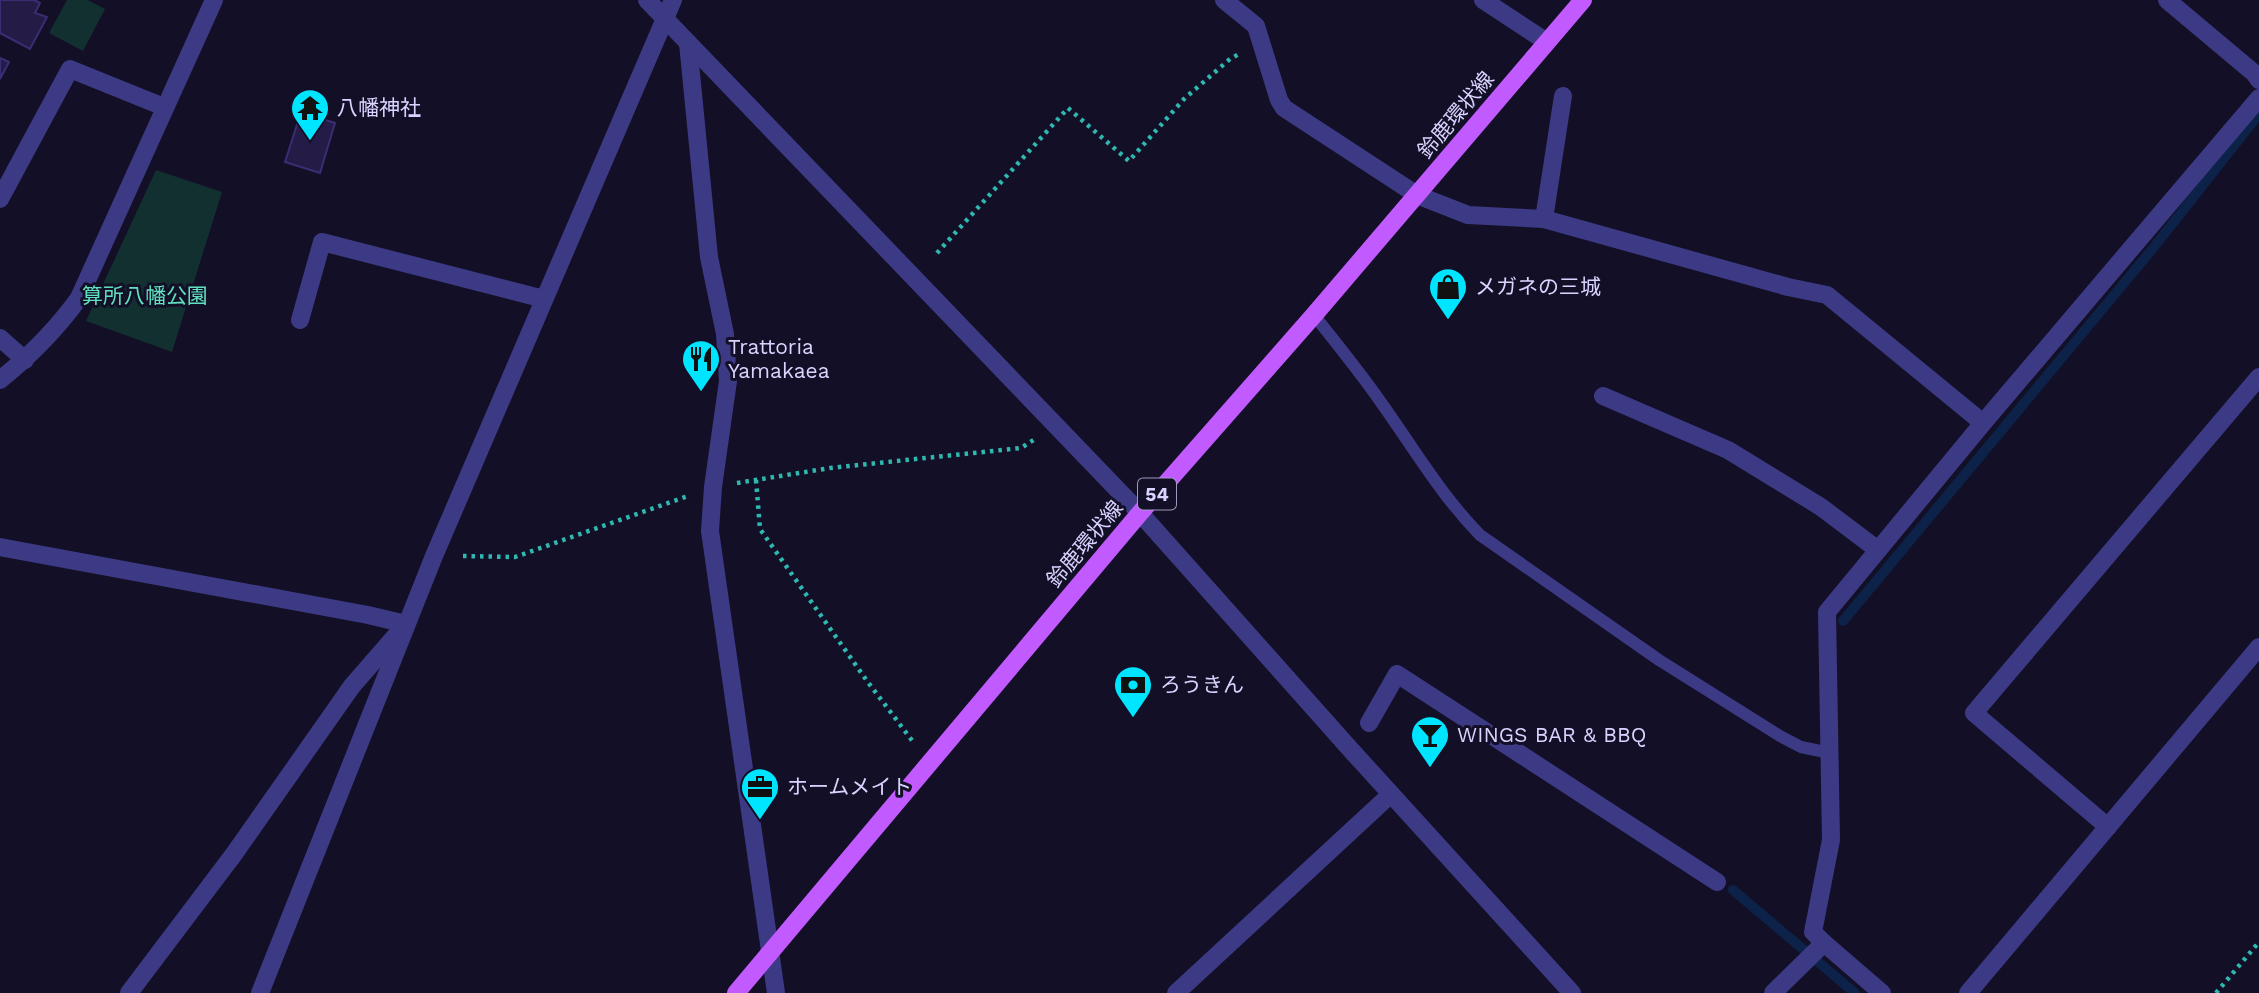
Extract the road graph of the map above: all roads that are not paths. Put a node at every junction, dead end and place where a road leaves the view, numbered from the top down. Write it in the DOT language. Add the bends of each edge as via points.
graph roads {
  1 [pos="214,0"];
  2 [pos="647,0"];
  3 [pos="673,0"];
  4 [pos="1224,0"];
  5 [pos="1483,0"];
  6 [pos="1583,0"];
  7 [pos="2167,0"];
  8 [pos="665,20"];
  9 [pos="1547,42"];
  10 [pos="688,43"];
  11 [pos="2257,73"];
  12 [pos="1563,96"];
  13 [pos="2259,98"];
  14 [pos="164,107"];
  15 [pos="1417,195"];
  16 [pos="0,199"];
  17 [pos="1544,219"];
  18 [pos="544,299"];
  19 [pos="1314,314"];
  20 [pos="300,320"];
  21 [pos="0,338"];
  22 [pos="25,360"];
  23 [pos="2259,377"];
  24 [pos="0,380"];
  25 [pos="1603,396"];
  26 [pos="1983,423"];
  27 [pos="1140,513"];
  28 [pos="0,547"];
  29 [pos="1878,550"];
  30 [pos="406,624"];
  31 [pos="2259,647"];
  32 [pos="1369,723"];
  33 [pos="1830,753"];
  34 [pos="1391,794"];
  35 [pos="2108,827"];
  36 [pos="1717,882"];
  37 [pos="1820,946"];
  38 [pos="770,952"];
  39 [pos="130,993"];
  40 [pos="260,993"];
  41 [pos="736,993"];
  42 [pos="776,993"];
  43 [pos="1175,993"];
  44 [pos="1573,993"];
  45 [pos="1773,993"];
  46 [pos="1882,993"];
  47 [pos="1968,993"];
  1 -- 14 [label="street"];
  2 -- 8 [label="street"];
  3 -- 8 [label="street"];
  4 -- 15 [label="street" via="1256,26 1284,108"];
  5 -- 9 [label="street"];
  6 -- 9 [label="main road, 鈴鹿環状線 / 54"];
  7 -- 11 [label="street"];
  8 -- 10 [label="street"];
  8 -- 18 [label="street"];
  9 -- 15 [label="main road, 鈴鹿環状線 / 54"];
  10 -- 27 [label="street"];
  10 -- 38 [label="street" via="709,257 725,334 728,381 710,531"];
  12 -- 17 [label="street"];
  13 -- 26 [label="street"];
  14 -- 16 [label="street" via="70,69"];
  14 -- 22 [label="street" via="79,298"];
  15 -- 17 [label="street" via="1468,215"];
  15 -- 19 [label="main road, 鈴鹿環状線 / 54"];
  17 -- 26 [label="street" via="1827,295"];
  18 -- 20 [label="street" via="322,242"];
  18 -- 30 [label="street"];
  19 -- 27 [label="main road, 鈴鹿環状線 / 54"];
  19 -- 33 [label="lane" via="1380,400 1431,478 1480,535 1659,660 1780,736 1801,747"];
  21 -- 22 [label="street"];
  22 -- 24 [label="street"];
  23 -- 35 [label="street" via="1975,713"];
  25 -- 29 [label="street" via="1728,450 1821,507"];
  26 -- 29 [label="street"];
  27 -- 34 [label="street"];
  27 -- 38 [label="main road, 鈴鹿環状線 / 54"];
  28 -- 30 [label="street"];
  29 -- 33 [label="street" via="1827,612"];
  30 -- 39 [label="street" via="352,686"];
  30 -- 40 [label="street"];
  31 -- 35 [label="street"];
  32 -- 36 [label="street" via="1397,674"];
  33 -- 37 [label="street" via="1832,840 1813,932"];
  34 -- 43 [label="street"];
  34 -- 44 [label="street"];
  35 -- 47 [label="street"];
  37 -- 45 [label="street"];
  37 -- 46 [label="street"];
  38 -- 41 [label="main road, 鈴鹿環状線 / 54"];
  38 -- 42 [label="street"];
}
